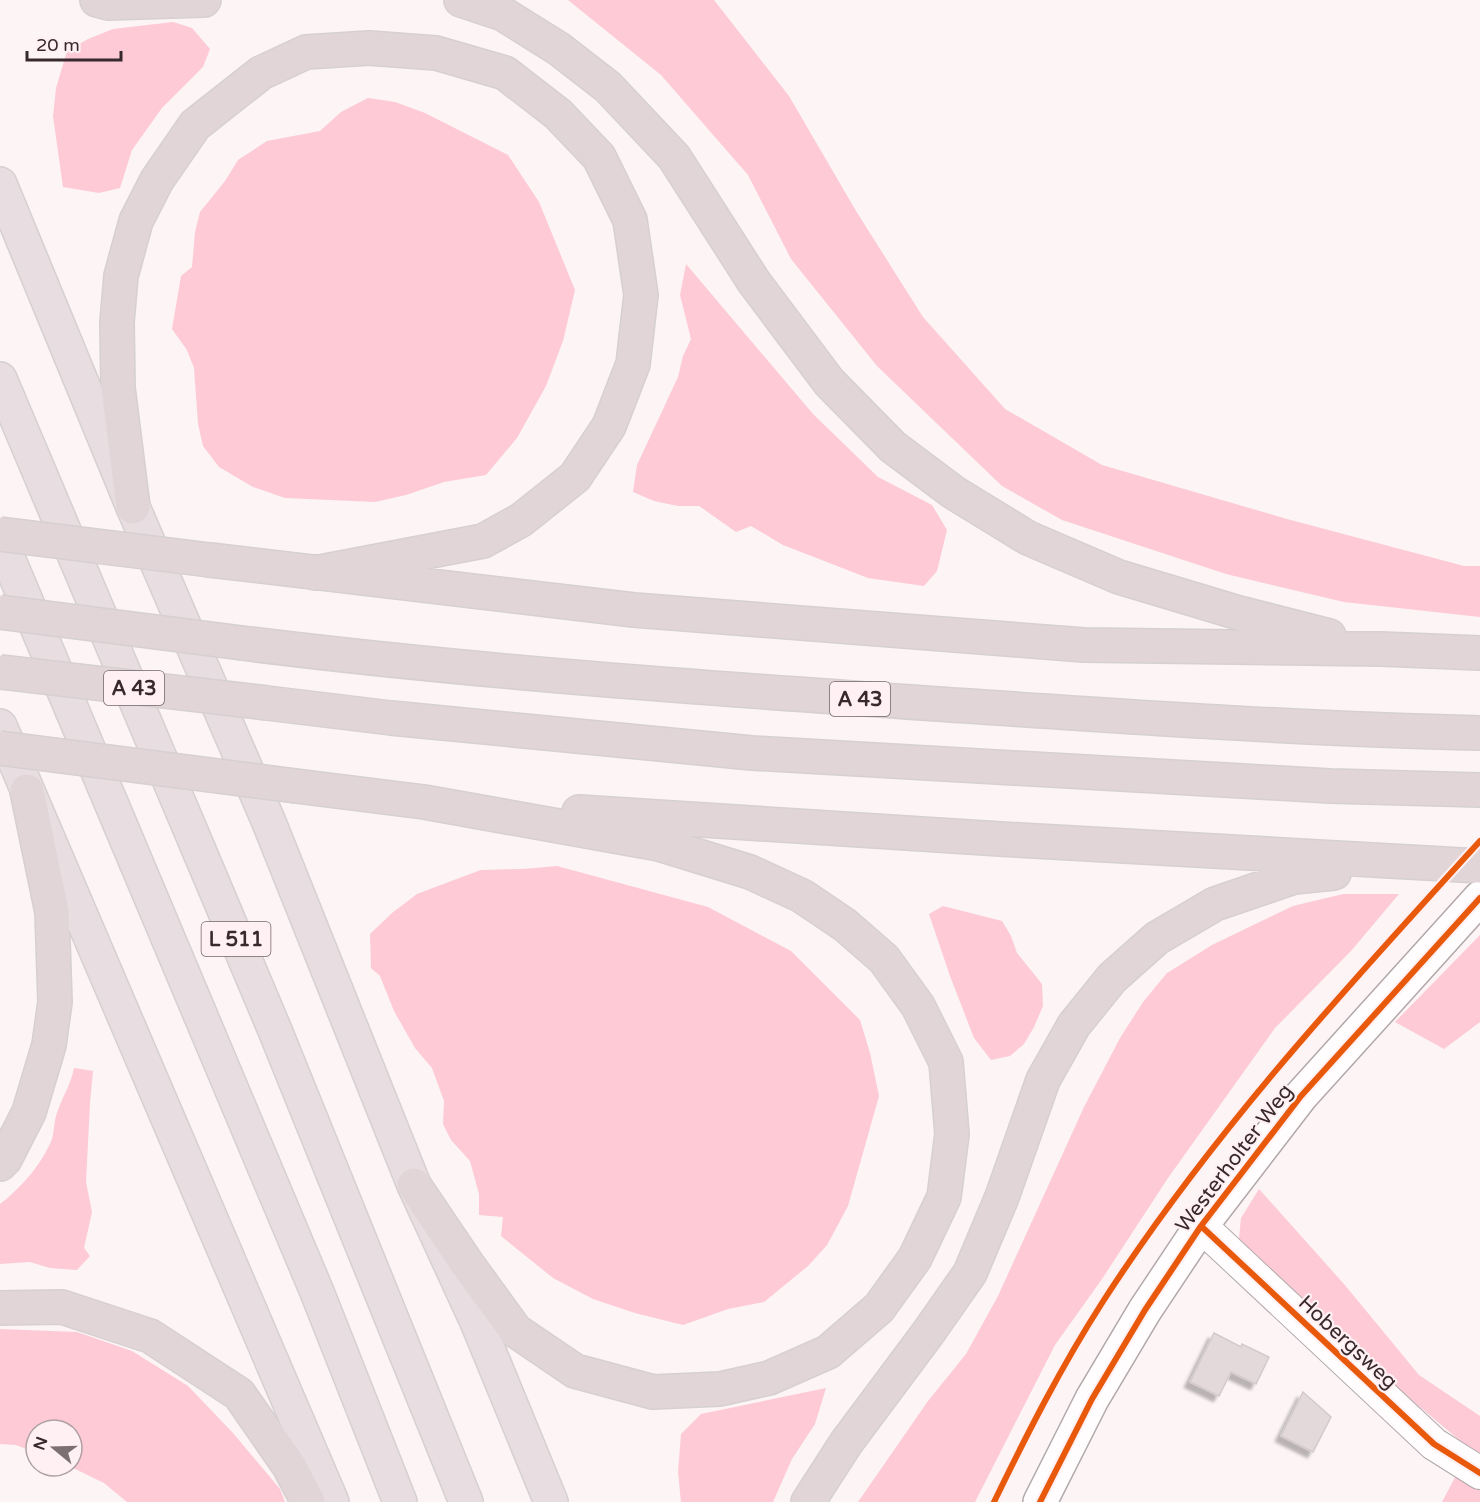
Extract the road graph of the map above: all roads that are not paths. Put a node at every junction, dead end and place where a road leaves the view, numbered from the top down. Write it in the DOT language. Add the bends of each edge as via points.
graph roads {
  1 [pos="97,0"];
  2 [pos="204,0"];
  3 [pos="461,0"];
  4 [pos="0,184"];
  5 [pos="0,379"];
  6 [pos="132,507"];
  7 [pos="0,536"];
  8 [pos="315,573"];
  9 [pos="0,612"];
  10 [pos="1381,649"];
  11 [pos="1480,653"];
  12 [pos="0,672"];
  13 [pos="0,726"];
  14 [pos="1480,732"];
  15 [pos="0,748"];
  16 [pos="1480,789"];
  17 [pos="27,791"];
  18 [pos="424,802"];
  19 [pos="1480,868"];
  20 [pos="1480,898"];
  21 [pos="0,1164"];
  22 [pos="414,1185"];
  23 [pos="1201,1226"];
  24 [pos="0,1308"];
  25 [pos="1480,1473"];
  26 [pos="308,1502"];
  27 [pos="332,1502"];
  28 [pos="399,1502"];
  29 [pos="466,1502"];
  30 [pos="551,1502"];
  31 [pos="808,1502"];
  32 [pos="1040,1502"];
  1 -- 2 [label="highway"];
  3 -- 10 [label="highway" via="502,14 559,49 608,87 674,157 754,282 829,382 892,447 953,492 1028,538 1119,577"];
  4 -- 6 [label="highway"];
  5 -- 29 [label="highway, L 511" via="274,1028"];
  6 -- 8 [label="highway" via="118,388 121,276 136,221 195,125 261,73 306,52 369,48 436,53 505,73 558,114 599,157 630,220 641,295 633,364 609,426 575,477 521,520 483,541"];
  6 -- 22 [label="highway" via="268,820"];
  7 -- 8 [label="highway, bridge"];
  7 -- 28 [label="highway, L 511" via="317,1293"];
  8 -- 10 [label="highway" via="634,610 1084,645"];
  9 -- 14 [label="highway, A 43, bridge" via="353,657 735,690 1362,730"];
  10 -- 11 [label="highway"];
  12 -- 16 [label="highway, A 43, bridge" via="391,718 752,753 1318,786"];
  13 -- 17 [label="highway"];
  15 -- 18 [label="highway, bridge"];
  17 -- 21 [label="highway" via="52,912 56,1002 49,1045 29,1112"];
  17 -- 27 [label="highway"];
  18 -- 19 [label="highway"];
  18 -- 22 [label="highway" via="659,844 750,872 802,896 845,925 884,959 918,1006 946,1062 952,1134 944,1197 915,1258 879,1308 828,1352 769,1378 720,1389 653,1392 575,1371 516,1331"];
  19 -- 31 [label="highway" via="1376,868 1294,877 1215,904 1156,938 1112,978 1074,1025 1043,1080 1002,1197 970,1273 846,1443"];
  20 -- 23 [label="street, Westerholter Weg" via="1301,1096"];
  22 -- 30 [label="highway" via="477,1322"];
  23 -- 25 [label="street, Hobergsweg" via="1434,1444"];
  23 -- 32 [label="street, Westerholter Weg" via="1092,1399"];
  24 -- 26 [label="highway" via="62,1307 150,1336 239,1394 289,1466"];
}
